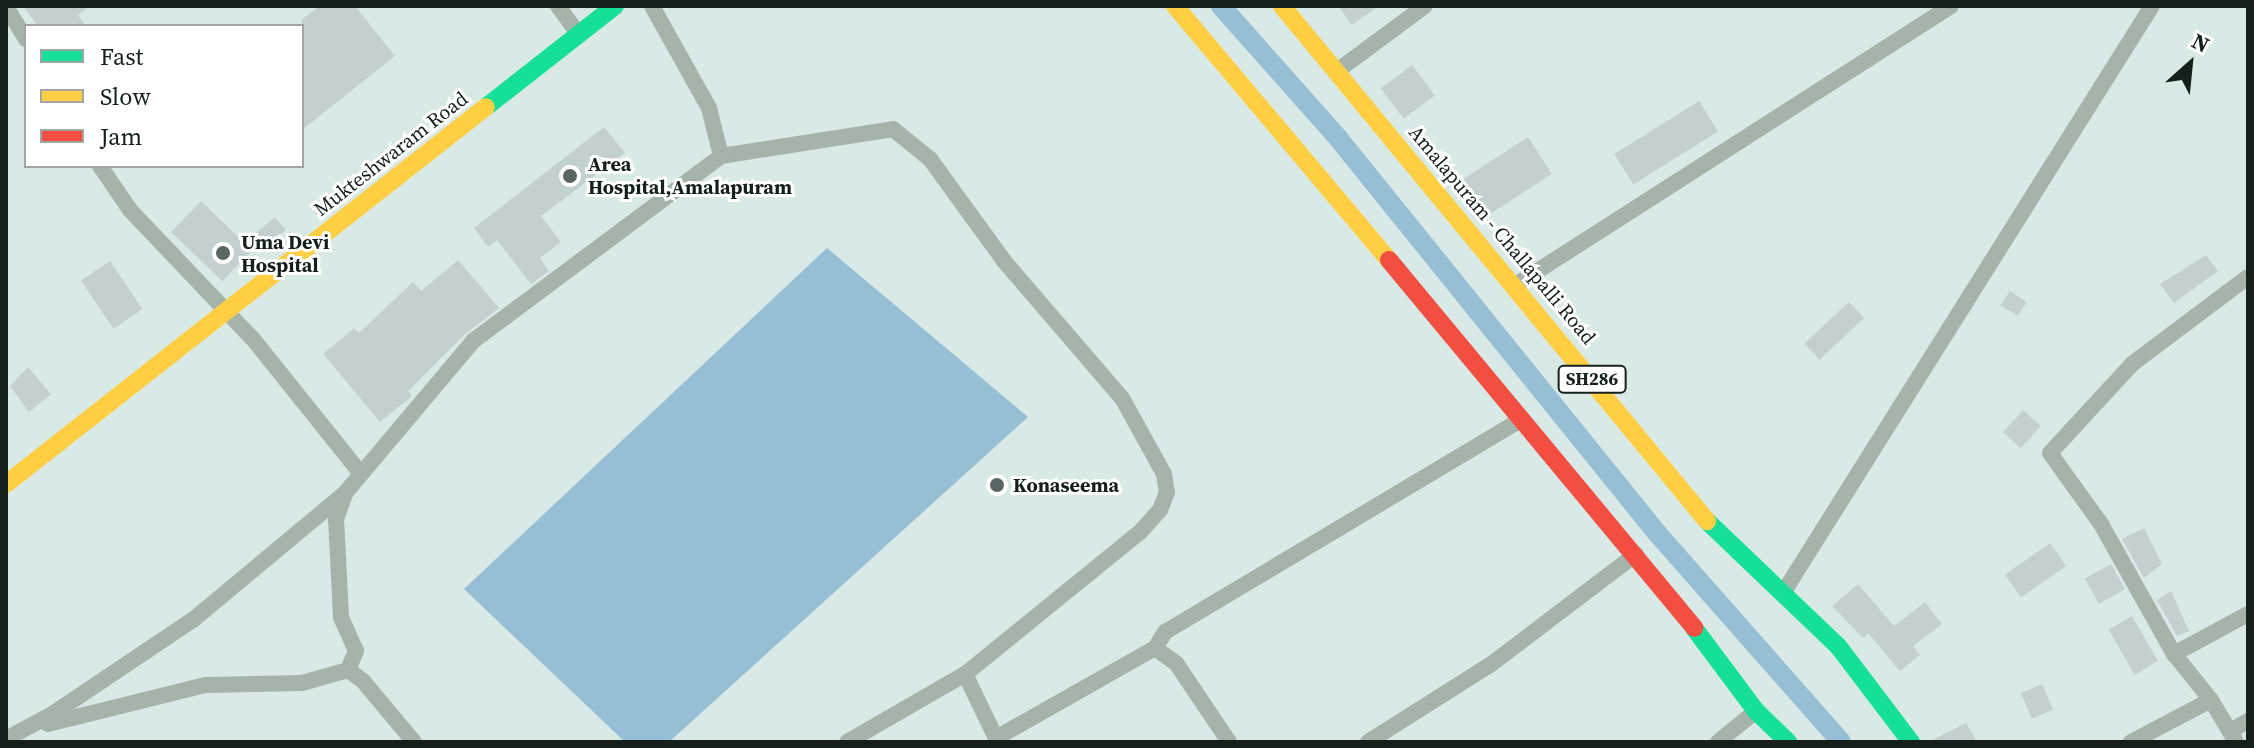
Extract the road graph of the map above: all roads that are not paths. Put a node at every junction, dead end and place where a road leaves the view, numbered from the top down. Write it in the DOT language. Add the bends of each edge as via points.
graph roads {
  1 [pos="558,6"];
  2 [pos="615,6"];
  3 [pos="652,6"];
  4 [pos="1175,6"];
  5 [pos="1282,6"];
  6 [pos="1425,6"];
  7 [pos="1951,6"];
  8 [pos="2152,6"];
  9 [pos="6,7"];
  10 [pos="579,35"];
  11 [pos="24,36"];
  12 [pos="1337,71"];
  13 [pos="721,156"];
  14 [pos="101,168"];
  15 [pos="2248,277"];
  16 [pos="1514,286"];
  17 [pos="224,311"];
  18 [pos="1522,419"];
  19 [pos="361,474"];
  20 [pos="6,484"];
  21 [pos="346,492"];
  22 [pos="1636,554"];
  23 [pos="1783,593"];
  24 [pos="2248,614"];
  25 [pos="1155,648"];
  26 [pos="2174,654"];
  27 [pos="348,670"];
  28 [pos="965,674"];
  29 [pos="2211,700"];
  30 [pos="1756,711"];
  31 [pos="2248,721"];
  32 [pos="11,736"];
  33 [pos="2233,736"];
  34 [pos="995,741"];
  35 [pos="414,742"];
  36 [pos="847,742"];
  37 [pos="1229,742"];
  38 [pos="1368,742"];
  39 [pos="1718,742"];
  40 [pos="1788,742"];
  41 [pos="1911,742"];
  42 [pos="2131,742"];
  1 -- 10 [label="street"];
  2 -- 10 [label="main road, Mukteshwaram Road"];
  3 -- 13 [label="street" via="709,108"];
  4 -- 18 [label="main road"];
  5 -- 12 [label="main road, Amalapuram - Challapalli Road / SH286"];
  6 -- 12 [label="street"];
  7 -- 16 [label="street"];
  8 -- 23 [label="street"];
  9 -- 11 [label="street"];
  10 -- 17 [label="main road, Mukteshwaram Road"];
  12 -- 16 [label="main road, Amalapuram - Challapalli Road / SH286"];
  13 -- 19 [label="street" via="473,341"];
  13 -- 28 [label="street" via="893,129 930,159 1004,261 1122,398 1151,446 1167,492 1160,510"];
  14 -- 17 [label="street" via="130,210"];
  15 -- 26 [label="street" via="2132,364 2050,453 2101,524"];
  16 -- 23 [label="main road, Amalapuram - Challapalli Road / SH286" via="1667,476 1733,549"];
  17 -- 19 [label="street" via="253,339"];
  17 -- 20 [label="main road, Mukteshwaram Road"];
  18 -- 22 [label="main road"];
  18 -- 25 [label="street" via="1165,632"];
  19 -- 21 [label="street"];
  21 -- 27 [label="street" via="336,519 341,617 356,651"];
  21 -- 32 [label="street" via="194,619"];
  22 -- 30 [label="main road"];
  22 -- 38 [label="street" via="1490,665"];
  23 -- 41 [label="main road, Amalapuram - Challapalli Road / SH286" via="1838,646"];
  24 -- 26 [label="street"];
  25 -- 34 [label="street"];
  25 -- 37 [label="street" via="1176,663"];
  26 -- 29 [label="street"];
  27 -- 32 [label="street" via="302,683 206,685 153,695"];
  27 -- 35 [label="street"];
  28 -- 34 [label="street"];
  28 -- 36 [label="street"];
  29 -- 33 [label="street"];
  29 -- 42 [label="street"];
  30 -- 39 [label="street"];
  30 -- 40 [label="main road"];
  31 -- 33 [label="street"];
}
